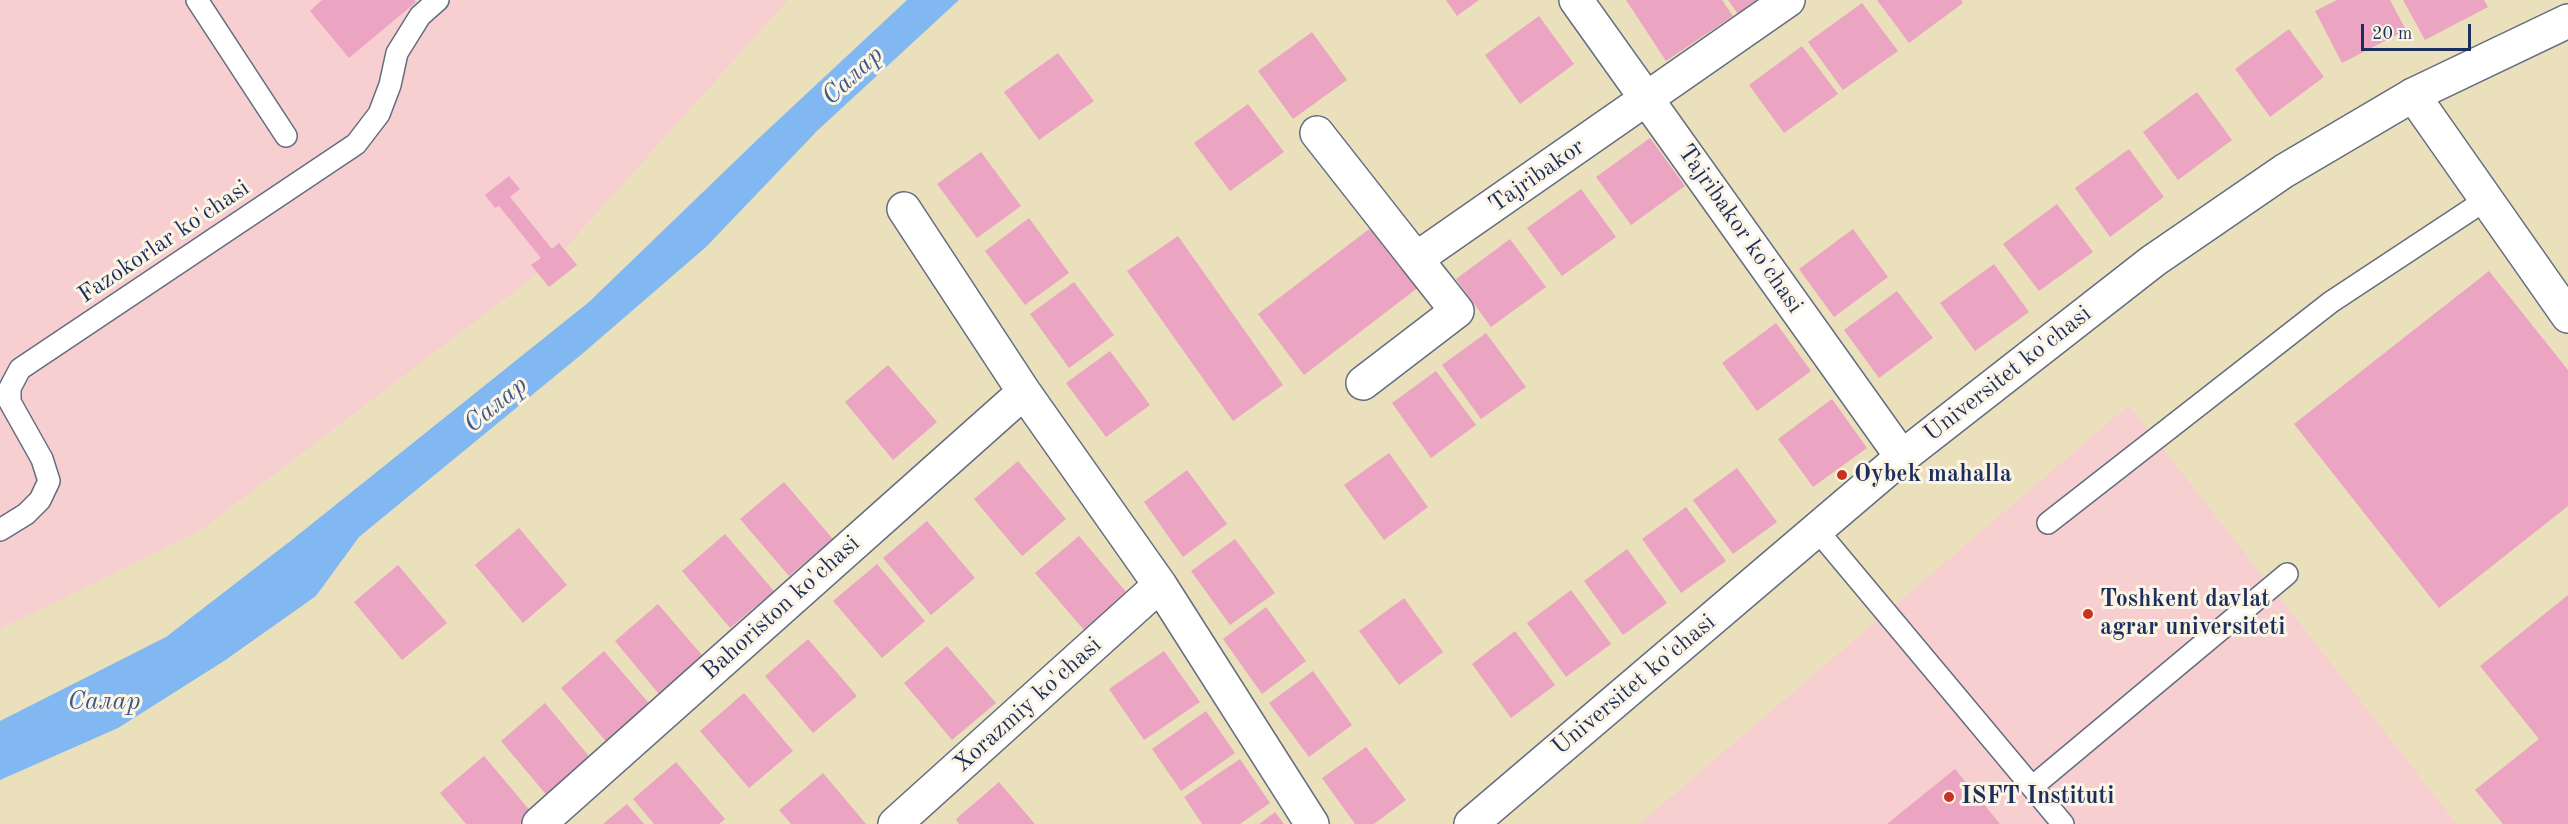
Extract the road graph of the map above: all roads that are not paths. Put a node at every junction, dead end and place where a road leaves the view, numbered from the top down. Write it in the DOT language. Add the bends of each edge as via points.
graph roads {
  1 [pos="197,0"];
  2 [pos="438,0"];
  3 [pos="1576,0"];
  4 [pos="1788,0"];
  5 [pos="2568,21"];
  6 [pos="2413,94"];
  7 [pos="1647,99"];
  8 [pos="1317,133"];
  9 [pos="286,136"];
  10 [pos="2487,199"];
  11 [pos="904,209"];
  12 [pos="1416,259"];
  13 [pos="2568,316"];
  14 [pos="1363,383"];
  15 [pos="1024,392"];
  16 [pos="1902,457"];
  17 [pos="2048,523"];
  18 [pos="0,530"];
  19 [pos="1817,530"];
  20 [pos="2287,574"];
  21 [pos="1160,585"];
  22 [pos="2032,788"];
  23 [pos="539,824"];
  24 [pos="895,824"];
  25 [pos="1312,824"];
  26 [pos="1471,824"];
  27 [pos="2062,824"];
  1 -- 9 [label="lane"];
  2 -- 18 [label="lane, Fazokorlar ko'chasi" via="420,16 397,53 379,114 356,144 20,369 10,388 10,402 42,459 49,481 40,500 26,514"];
  3 -- 7 [label="street, Tajribakor ko'chasi"];
  4 -- 7 [label="street, Tajribakor"];
  5 -- 6 [label="street, Universitet ko'chasi"];
  6 -- 10 [label="street"];
  6 -- 16 [label="street, Universitet ko'chasi" via="2284,171 2153,261"];
  7 -- 12 [label="street, Tajribakor"];
  7 -- 16 [label="street, Tajribakor ko'chasi"];
  8 -- 12 [label="street"];
  10 -- 13 [label="street"];
  10 -- 17 [label="lane" via="2331,302"];
  11 -- 15 [label="street"];
  12 -- 14 [label="street" via="1457,312"];
  15 -- 21 [label="street"];
  15 -- 23 [label="street, Bahoriston ko'chasi"];
  16 -- 19 [label="street, Universitet ko'chasi"];
  19 -- 22 [label="lane"];
  19 -- 26 [label="street, Universitet ko'chasi"];
  20 -- 22 [label="lane"];
  21 -- 24 [label="street, Xorazmiy ko'chasi"];
  21 -- 25 [label="street"];
  22 -- 27 [label="lane"];
}
